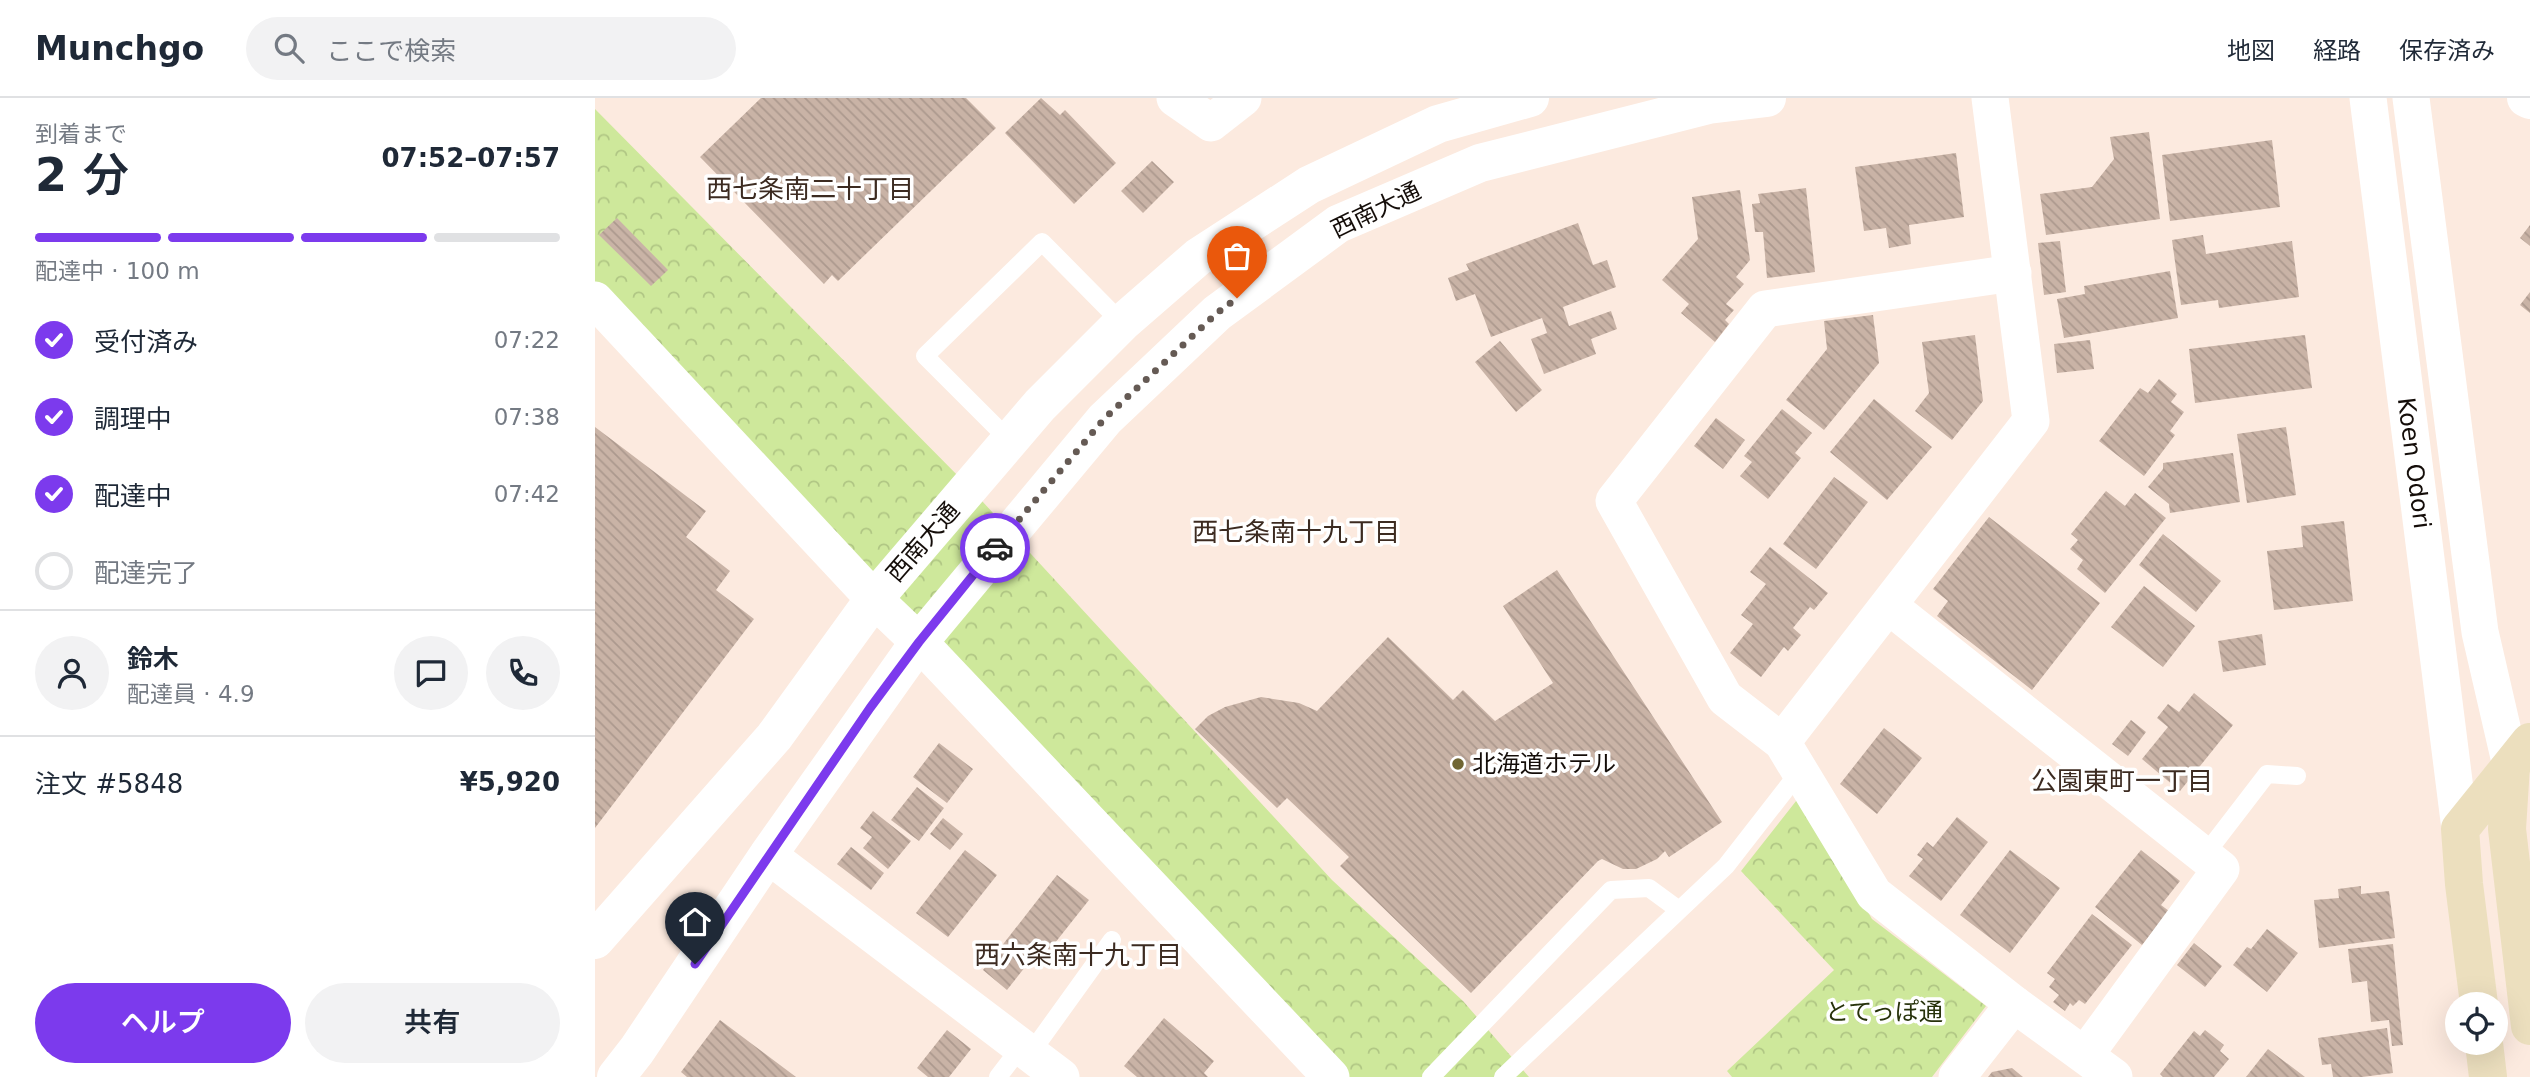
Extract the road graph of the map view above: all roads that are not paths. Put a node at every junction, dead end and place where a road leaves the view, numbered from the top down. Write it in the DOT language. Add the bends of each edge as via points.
graph roads {
  1 [pos="1175,98"];
  2 [pos="1243,98"];
  3 [pos="1530,98"];
  4 [pos="1767,98"];
  5 [pos="1990,98"];
  6 [pos="2368,98"];
  7 [pos="2411,98"];
  8 [pos="2013,273"];
  9 [pos="595,300"];
  10 [pos="1122,323"];
  11 [pos="1010,441"];
  12 [pos="874,598"];
  13 [pos="1889,606"];
  14 [pos="919,642"];
  15 [pos="2521,754"];
  16 [pos="1791,757"];
  17 [pos="2297,776"];
  18 [pos="2460,829"];
  19 [pos="768,855"];
  20 [pos="2204,856"];
  21 [pos="1679,910"];
  22 [pos="595,940"];
  23 [pos="1112,940"];
  24 [pos="2478,992"];
  25 [pos="2014,1004"];
  26 [pos="2530,1026"];
  27 [pos="1026,1050"];
  28 [pos="2085,1055"];
  29 [pos="2486,1055"];
  30 [pos="616,1077"];
  31 [pos="998,1077"];
  32 [pos="1061,1077"];
  33 [pos="1331,1077"];
  34 [pos="1431,1077"];
  35 [pos="1503,1077"];
  36 [pos="1957,1077"];
  37 [pos="2114,1077"];
  38 [pos="2489,1077"];
  1 -- 2 [label="street" via="1211,123"];
  3 -- 10 [label="street, 西南大通" via="1438,124 1309,185 1198,257"];
  4 -- 14 [label="street, 西南大通" via="1708,105 1480,163 1338,224 1217,313 1104,419"];
  5 -- 8 [label="street"];
  6 -- 18 [label="street, Koen Odori"];
  7 -- 15 [label="street, Koen Odori" via="2480,632"];
  8 -- 13 [label="street" via="2031,421"];
  8 -- 16 [label="street" via="1765,309 1614,501 1725,698"];
  9 -- 12 [label="street"];
  10 -- 11 [label="street, 西南大通"];
  10 -- 11 [label="lane" via="1042,242 925,356"];
  11 -- 12 [label="street, 西南大通"];
  12 -- 14 [label="street"];
  12 -- 22 [label="street, 西南大通" via="774,737"];
  13 -- 16 [label="street"];
  13 -- 20 [label="street"];
  14 -- 19 [label="street, 西南大通"];
  14 -- 33 [label="street"];
  15 -- 18 [label="main road"];
  15 -- 26 [label="main road" via="2507,829"];
  16 -- 21 [label="lane" via="1726,866"];
  16 -- 25 [label="street" via="1874,894"];
  17 -- 20 [label="lane" via="2267,774"];
  18 -- 24 [label="main road"];
  19 -- 27 [label="street"];
  19 -- 30 [label="street, 西南大通"];
  20 -- 28 [label="street" via="2221,869"];
  21 -- 34 [label="lane" via="1649,888 1611,890"];
  21 -- 35 [label="lane"];
  23 -- 27 [label="lane"];
  25 -- 28 [label="street"];
  25 -- 36 [label="street"];
  27 -- 31 [label="lane"];
  27 -- 32 [label="street"];
  28 -- 37 [label="street"];
  29 -- 38 [label="main road"];
}
